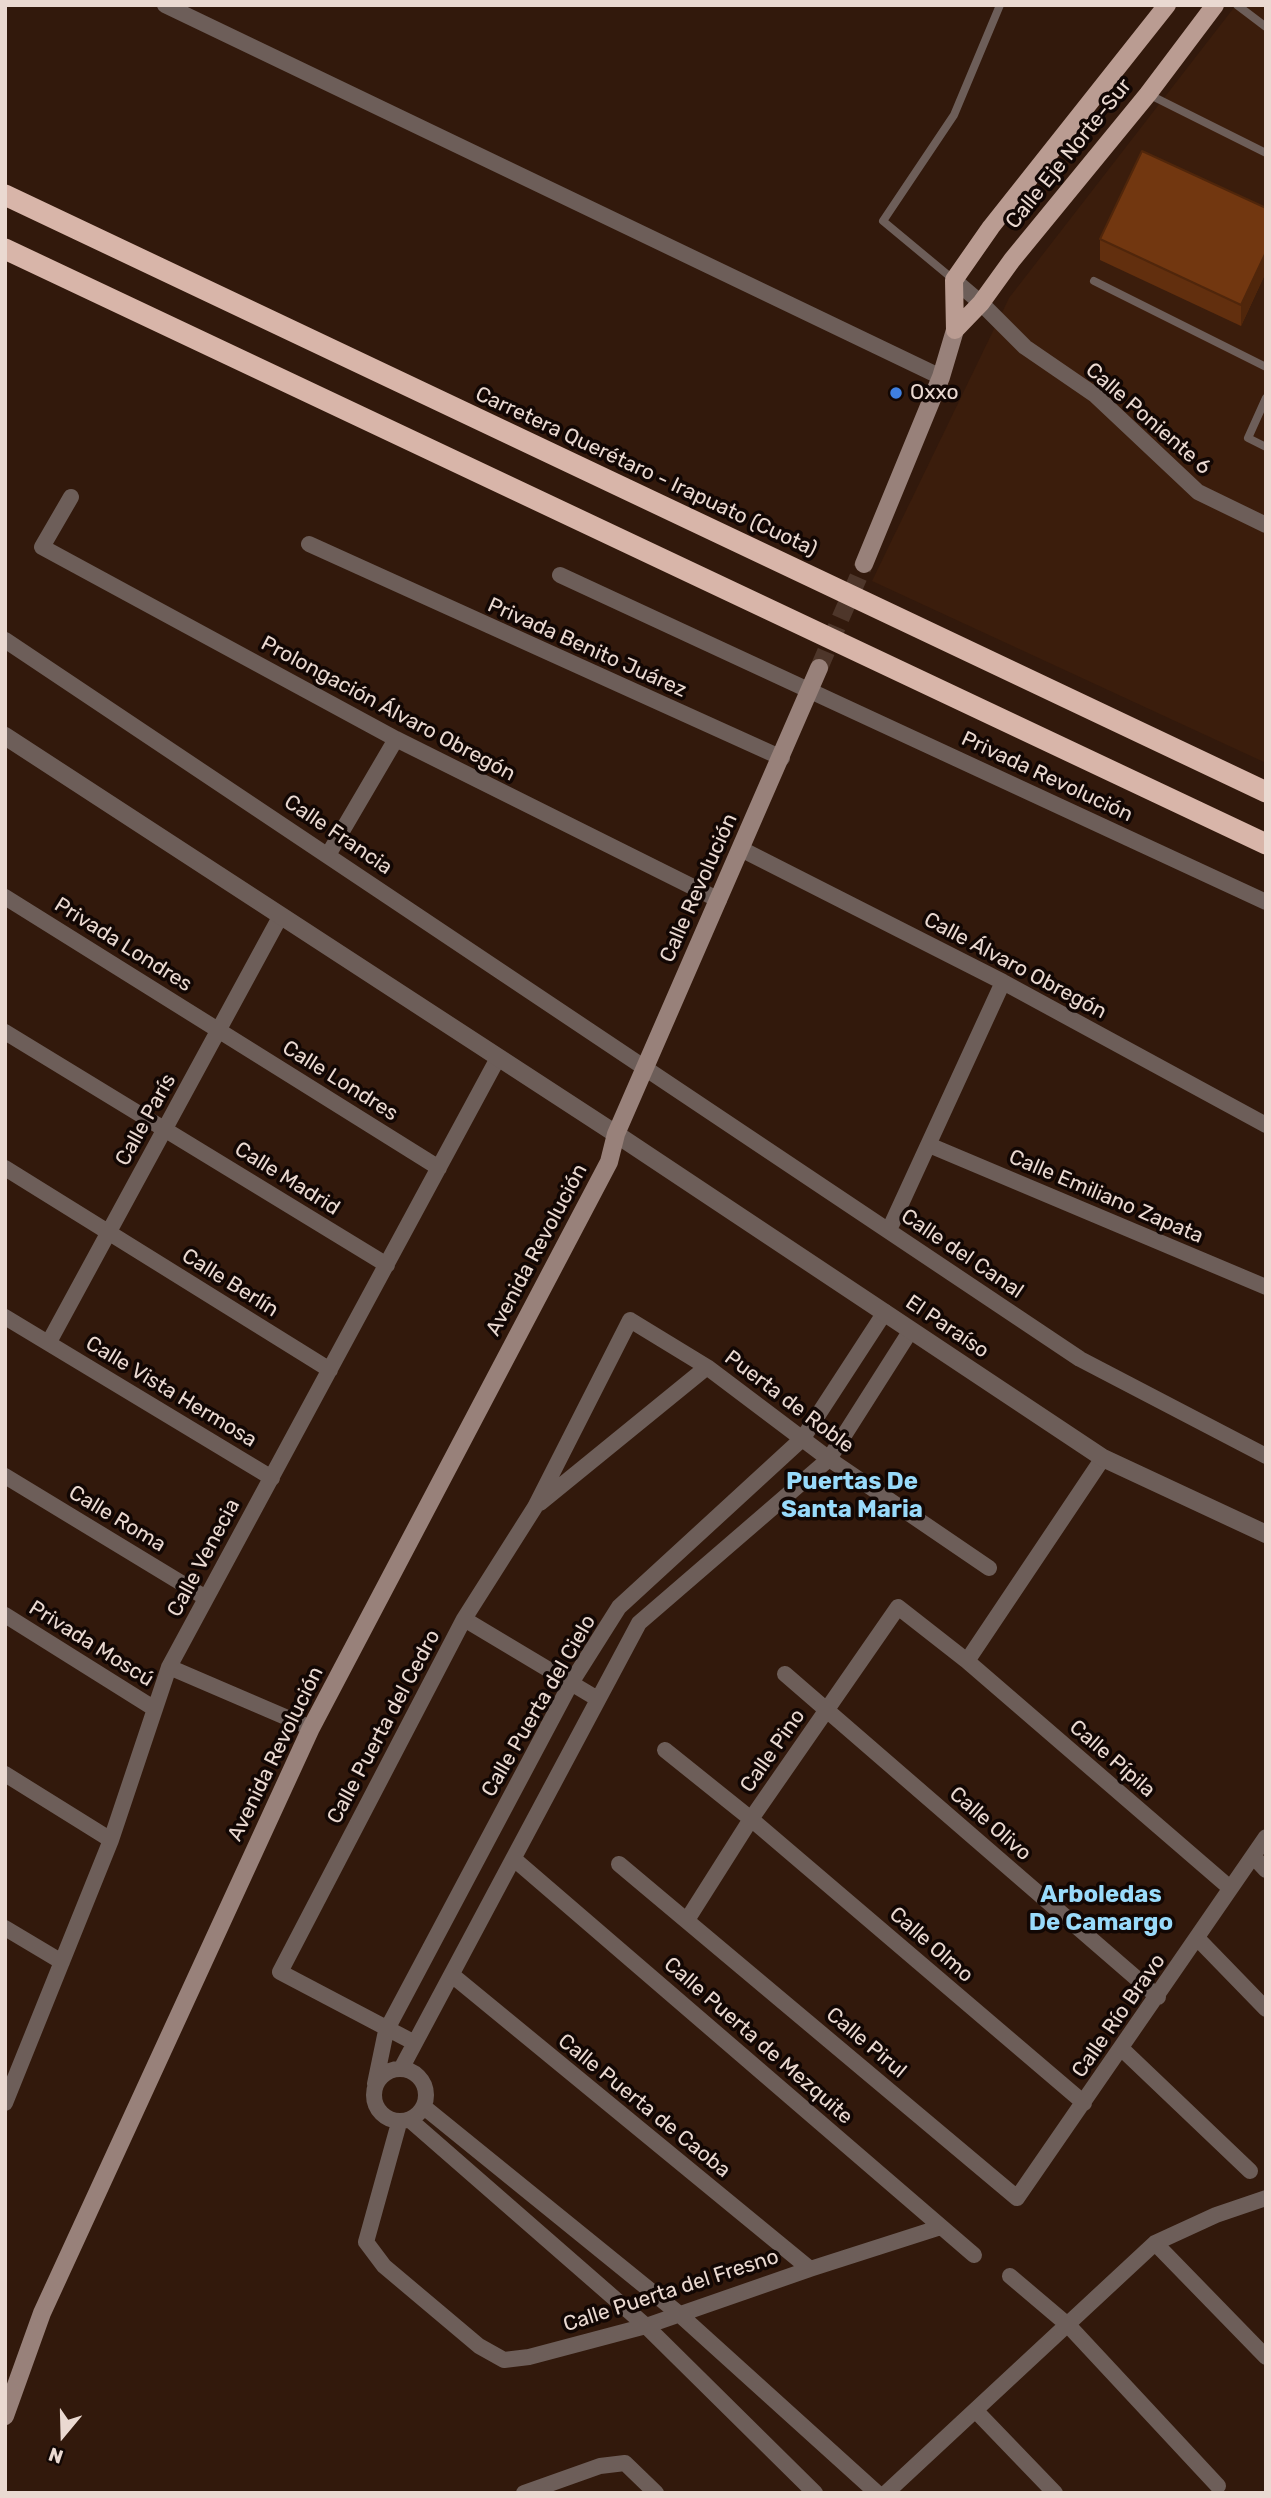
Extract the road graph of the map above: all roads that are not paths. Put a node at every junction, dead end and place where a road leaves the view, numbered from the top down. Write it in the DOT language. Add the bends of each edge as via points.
graph roads {
  1 [pos="165,5"];
  2 [pos="1000,5"];
  3 [pos="1167,5"];
  4 [pos="1215,5"];
  5 [pos="1237,5"];
  6 [pos="1266,27"];
  7 [pos="1148,94"];
  8 [pos="1266,153"];
  9 [pos="5,195"];
  10 [pos="5,250"];
  11 [pos="954,280"];
  12 [pos="1094,281"];
  13 [pos="981,303"];
  14 [pos="955,330"];
  15 [pos="1266,367"];
  16 [pos="941,377"];
  17 [pos="1266,398"];
  18 [pos="1266,447"];
  19 [pos="71,497"];
  20 [pos="1266,525"];
  21 [pos="309,544"];
  22 [pos="864,564"];
  23 [pos="560,575"];
  24 [pos="5,640"];
  25 [pos="819,668"];
  26 [pos="810,690"];
  27 [pos="5,736"];
  28 [pos="396,739"];
  29 [pos="782,758"];
  30 [pos="1266,792"];
  31 [pos="1266,844"];
  32 [pos="741,849"];
  33 [pos="328,855"];
  34 [pos="5,897"];
  35 [pos="719,900"];
  36 [pos="1266,902"];
  37 [pos="280,917"];
  38 [pos="1003,982"];
  39 [pos="219,1029"];
  40 [pos="5,1032"];
  41 [pos="498,1058"];
  42 [pos="643,1074"];
  43 [pos="1266,1125"];
  44 [pos="165,1129"];
  45 [pos="618,1130"];
  46 [pos="929,1145"];
  47 [pos="5,1168"];
  48 [pos="439,1168"];
  49 [pos="889,1230"];
  50 [pos="108,1232"];
  51 [pos="387,1265"];
  52 [pos="1266,1287"];
  53 [pos="885,1312"];
  54 [pos="5,1317"];
  55 [pos="630,1320"];
  56 [pos="911,1329"];
  57 [pos="49,1342"];
  58 [pos="707,1367"];
  59 [pos="330,1370"];
  60 [pos="803,1438"];
  61 [pos="1266,1456"];
  62 [pos="1102,1458"];
  63 [pos="829,1459"];
  64 [pos="5,1476"];
  65 [pos="272,1478"];
  66 [pos="535,1507"];
  67 [pos="1266,1534"];
  68 [pos="989,1568"];
  69 [pos="206,1598"];
  70 [pos="898,1607"];
  71 [pos="5,1615"];
  72 [pos="464,1619"];
  73 [pos="967,1661"];
  74 [pos="169,1667"];
  75 [pos="785,1674"];
  76 [pos="571,1683"];
  77 [pos="596,1698"];
  78 [pos="155,1709"];
  79 [pos="827,1710"];
  80 [pos="311,1728"];
  81 [pos="665,1750"];
  82 [pos="5,1774"];
  83 [pos="751,1819"];
  84 [pos="1266,1837"];
  85 [pos="111,1840"];
  86 [pos="1252,1856"];
  87 [pos="514,1859"];
  88 [pos="619,1864"];
  89 [pos="1266,1870"];
  90 [pos="1230,1888"];
  91 [pos="687,1920"];
  92 [pos="5,1928"];
  93 [pos="1198,1939"];
  94 [pos="62,1962"];
  95 [pos="452,1975"];
  96 [pos="1158,1997"];
  97 [pos="1266,2009"];
  98 [pos="386,2031"];
  99 [pos="413,2042"];
  100 [pos="1122,2049"];
  101 [pos="401,2069"];
  102 [pos="376,2084"];
  103 [pos="9,2086"];
  104 [pos="1084,2103"];
  105 [pos="5,2104"];
  106 [pos="424,2107"];
  107 [pos="405,2121"];
  108 [pos="1250,2171"];
  109 [pos="1017,2198"];
  110 [pos="1266,2198"];
  111 [pos="942,2227"];
  112 [pos="1155,2243"];
  113 [pos="974,2255"];
  114 [pos="810,2269"];
  115 [pos="1010,2276"];
  116 [pos="678,2313"];
  117 [pos="646,2326"];
  118 [pos="1069,2326"];
  119 [pos="1266,2357"];
  120 [pos="976,2412"];
  121 [pos="5,2416"];
  122 [pos="1218,2486"];
  123 [pos="524,2493"];
  124 [pos="656,2493"];
  125 [pos="815,2493"];
  126 [pos="877,2493"];
  127 [pos="886,2493"];
  128 [pos="1055,2493"];
  1 -- 16 [label="street"];
  2 -- 11 [label="lane" via="954,115 883,221"];
  3 -- 11 [label="main road, Calle Eje Norte-Sur"];
  4 -- 7 [label="main road, Calle Eje Norte-Sur"];
  5 -- 6 [label="lane"];
  7 -- 8 [label="lane"];
  7 -- 13 [label="main road, Calle Eje Norte-Sur"];
  9 -- 30 [label="highway, Carretera Querétaro - Irapuato (Cuota)"];
  10 -- 31 [label="highway"];
  11 -- 13 [label="street, Calle Poniente 6"];
  11 -- 14 [label="main road, Calle Eje Norte-Sur"];
  12 -- 15 [label="lane"];
  13 -- 14 [label="main road, Calle Eje Norte-Sur"];
  13 -- 20 [label="street, Calle Poniente 6" via="1025,347 1095,395 1198,492"];
  14 -- 16 [label="main road, Calle Eje Norte-Sur"];
  16 -- 22 [label="main road, Calle Eje Norte-Sur"];
  17 -- 18 [label="lane" via="1248,438"];
  19 -- 28 [label="street, Prolongación Álvaro Obregón" via="42,547"];
  21 -- 29 [label="street, Privada Benito Juárez"];
  23 -- 26 [label="street, Privada Revolución"];
  24 -- 33 [label="street, Calle Francia"];
  25 -- 26 [label="main road, Calle Revolución"];
  26 -- 29 [label="main road, Calle Revolución"];
  26 -- 36 [label="street, Privada Revolución"];
  27 -- 37 [label="street"];
  28 -- 33 [label="street"];
  28 -- 35 [label="street, Prolongación Álvaro Obregón"];
  29 -- 32 [label="main road, Calle Revolución"];
  32 -- 35 [label="main road, Calle Revolución"];
  32 -- 38 [label="street, Calle Álvaro Obregón"];
  33 -- 42 [label="street, Calle Francia"];
  34 -- 39 [label="street, Privada Londres"];
  35 -- 42 [label="main road, Calle Revolución"];
  37 -- 39 [label="street, Calle París"];
  37 -- 41 [label="street"];
  38 -- 43 [label="street, Calle Álvaro Obregón"];
  38 -- 46 [label="street"];
  39 -- 44 [label="street, Calle París"];
  39 -- 48 [label="street, Calle Londres"];
  40 -- 44 [label="street, Calle Madrid"];
  41 -- 45 [label="street"];
  41 -- 48 [label="street, Calle Venecia"];
  42 -- 45 [label="main road, Calle Revolución"];
  42 -- 49 [label="street, Calle del Canal"];
  44 -- 50 [label="street, Calle París"];
  44 -- 51 [label="street, Calle Madrid"];
  45 -- 53 [label="street, El Paraíso"];
  45 -- 80 [label="main road, Avenida Revolución" via="609,1162"];
  46 -- 49 [label="street"];
  46 -- 52 [label="street, Calle Emiliano Zapata"];
  47 -- 50 [label="street, Calle Berlín"];
  48 -- 51 [label="street, Calle Venecia"];
  49 -- 61 [label="street, Calle del Canal" via="1080,1359"];
  50 -- 57 [label="street, Calle París"];
  50 -- 59 [label="street, Calle Berlín"];
  51 -- 59 [label="street, Calle Venecia"];
  53 -- 56 [label="street, El Paraíso"];
  53 -- 60 [label="street, Calle Puerta del Cielo"];
  54 -- 57 [label="street, Calle Vista Hermosa"];
  55 -- 58 [label="street, Puerta de Roble"];
  55 -- 66 [label="street, Calle Puerta del Cedro"];
  56 -- 62 [label="street, El Paraíso"];
  56 -- 63 [label="street"];
  57 -- 65 [label="street, Calle Vista Hermosa"];
  58 -- 60 [label="street, Puerta de Roble"];
  58 -- 66 [label="street, Calle Puerta del Cedro"];
  59 -- 65 [label="street, Calle Venecia"];
  60 -- 63 [label="street, Puerta de Roble"];
  60 -- 76 [label="street, Calle Puerta del Cielo" via="620,1607"];
  62 -- 67 [label="street, El Paraíso"];
  62 -- 73 [label="street"];
  63 -- 68 [label="street, Puerta de Roble"];
  63 -- 77 [label="street" via="639,1623"];
  64 -- 69 [label="street, Calle Roma"];
  65 -- 69 [label="street, Calle Venecia"];
  66 -- 72 [label="street, Calle Puerta del Cedro"];
  69 -- 74 [label="street, Calle Venecia"];
  70 -- 73 [label="street, Calle Pípila"];
  70 -- 79 [label="street, Calle Pino"];
  71 -- 78 [label="street, Privada Moscú"];
  72 -- 76 [label="street"];
  72 -- 98 [label="street, Calle Puerta del Cedro" via="280,1972"];
  73 -- 90 [label="street, Calle Pípila"];
  74 -- 78 [label="street, Calle Venecia"];
  74 -- 80 [label="street"];
  75 -- 79 [label="street, Calle Olivo"];
  76 -- 77 [label="street"];
  76 -- 98 [label="street, Calle Puerta del Cielo"];
  77 -- 87 [label="street"];
  78 -- 85 [label="street, Calle Venecia"];
  79 -- 83 [label="street, Calle Pino"];
  79 -- 96 [label="street, Calle Olivo"];
  80 -- 121 [label="main road, Avenida Revolución" via="42,2313"];
  81 -- 83 [label="street, Calle Olmo"];
  82 -- 85 [label="street"];
  83 -- 91 [label="street, Calle Pino"];
  83 -- 104 [label="street, Calle Olmo"];
  84 -- 86 [label="street, Calle Río Bravo"];
  85 -- 94 [label="street, Calle Venecia"];
  86 -- 89 [label="street"];
  86 -- 90 [label="street, Calle Río Bravo"];
  87 -- 95 [label="street"];
  87 -- 111 [label="street, Calle Puerta de Mezquite"];
  88 -- 91 [label="street, Calle Pirul"];
  90 -- 93 [label="street, Calle Río Bravo"];
  91 -- 109 [label="street, Calle Pirul"];
  92 -- 94 [label="street"];
  93 -- 96 [label="street, Calle Río Bravo"];
  93 -- 97 [label="street"];
  94 -- 103 [label="street, Calle Venecia"];
  95 -- 99 [label="street"];
  95 -- 114 [label="street, Calle Puerta de Caoba"];
  96 -- 100 [label="street, Calle Río Bravo"];
  98 -- 99 [label="street"];
  98 -- 102 [label="street, Calle Puerta del Cielo"];
  99 -- 101 [label="street"];
  100 -- 104 [label="street, Calle Río Bravo"];
  100 -- 108 [label="street"];
  101 -- 102 [label="street" via="386,2073"];
  101 -- 106 [label="street" via="423,2081"];
  102 -- 107 [label="street" via="378,2109"];
  103 -- 105 [label="street, Calle Venecia"];
  104 -- 109 [label="street, Calle Río Bravo"];
  106 -- 107 [label="street"];
  106 -- 116 [label="street"];
  107 -- 117 [label="street"];
  107 -- 117 [label="street, Calle Puerta del Fresno" via="366,2242 384,2266 504,2360"];
  110 -- 112 [label="street"];
  111 -- 113 [label="street, Calle Puerta de Mezquite"];
  111 -- 114 [label="street, Calle Puerta del Fresno"];
  112 -- 118 [label="street"];
  112 -- 119 [label="street"];
  114 -- 116 [label="street, Calle Puerta del Fresno"];
  115 -- 118 [label="street"];
  116 -- 117 [label="street, Calle Puerta del Fresno"];
  116 -- 126 [label="street"];
  117 -- 125 [label="street"];
  118 -- 120 [label="street"];
  118 -- 122 [label="street"];
  120 -- 127 [label="street"];
  120 -- 128 [label="street"];
  123 -- 124 [label="street" via="600,2466 625,2463"];
}
